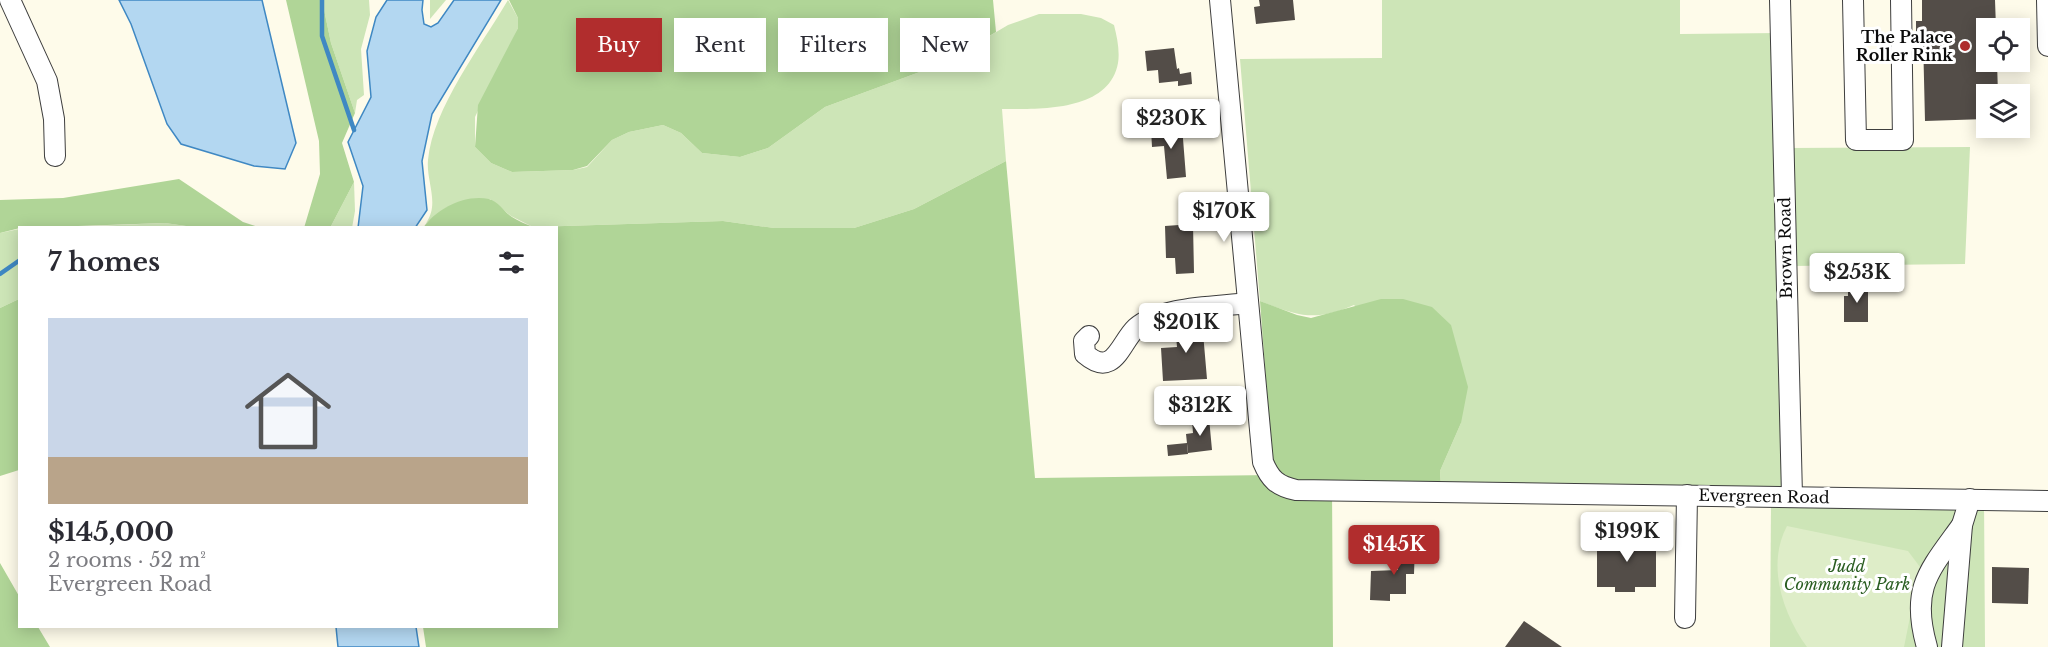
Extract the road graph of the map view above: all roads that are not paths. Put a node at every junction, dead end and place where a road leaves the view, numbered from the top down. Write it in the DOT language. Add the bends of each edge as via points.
graph roads {
  1 [pos="10,0"];
  2 [pos="1220,0"];
  3 [pos="1780,0"];
  4 [pos="1853,0"];
  5 [pos="1901,0"];
  6 [pos="2047,0"];
  7 [pos="2048,46"];
  8 [pos="55,156"];
  9 [pos="1248,303"];
  10 [pos="1089,336"];
  11 [pos="1687,495"];
  12 [pos="1792,496"];
  13 [pos="1970,499"];
  14 [pos="2048,501"];
  15 [pos="1962,525"];
  16 [pos="1685,618"];
  17 [pos="1927,647"];
  18 [pos="1952,647"];
  1 -- 8 [label="street" via="47,81"];
  2 -- 9 [label="street"];
  3 -- 12 [label="street, Brown Road"];
  4 -- 5 [label="street" via="1856,140 1903,140"];
  6 -- 7 [label="street"];
  9 -- 10 [label="street" via="1162,313 1136,328 1116,357 1106,362 1085,354 1084,341"];
  9 -- 11 [label="street, Evergreen Road" via="1263,462 1269,477 1280,487"];
  11 -- 12 [label="street, Evergreen Road"];
  11 -- 16 [label="street"];
  12 -- 13 [label="street, Evergreen Road"];
  13 -- 14 [label="street, Evergreen Road"];
  13 -- 15 [label="street"];
  15 -- 17 [label="street" via="1925,580 1919,611"];
  15 -- 18 [label="street"];
}
